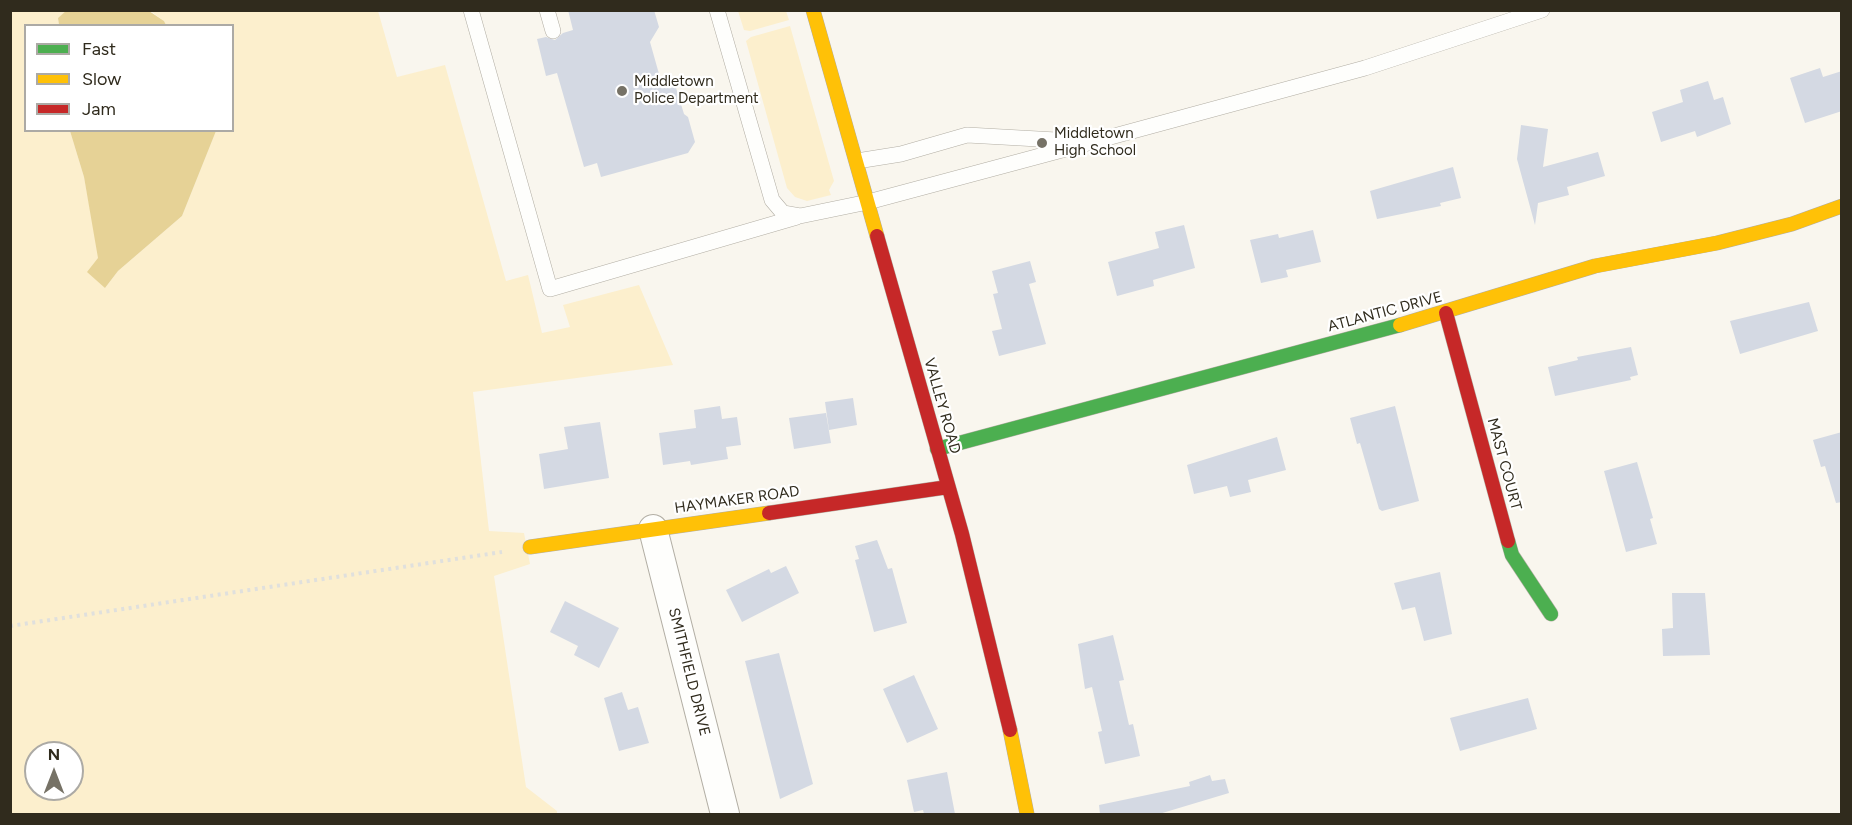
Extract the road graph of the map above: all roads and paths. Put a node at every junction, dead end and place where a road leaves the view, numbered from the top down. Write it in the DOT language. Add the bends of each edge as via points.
graph roads {
  1 [pos="471,10"];
  2 [pos="548,10"];
  3 [pos="717,10"];
  4 [pos="813,10"];
  5 [pos="1542,10"];
  6 [pos="553,31"];
  7 [pos="1092,142"];
  8 [pos="857,161"];
  9 [pos="868,202"];
  10 [pos="1842,206"];
  11 [pos="800,216"];
  12 [pos="1446,313"];
  13 [pos="937,449"];
  14 [pos="948,487"];
  15 [pos="653,529"];
  16 [pos="530,547"];
  17 [pos="1551,614"];
  18 [pos="10,626"];
  19 [pos="725,814"];
  20 [pos="1027,814"];
  1 -- 11 [label="lane" via="550,289"];
  2 -- 6 [label="lane"];
  3 -- 11 [label="lane" via="772,200 783,213"];
  4 -- 8 [label="street, VALLEY ROAD"];
  5 -- 7 [label="lane" via="1365,68"];
  7 -- 8 [label="lane" via="967,135 901,154"];
  7 -- 9 [label="lane"];
  8 -- 9 [label="street, VALLEY ROAD"];
  9 -- 11 [label="lane"];
  9 -- 13 [label="street, VALLEY ROAD"];
  10 -- 12 [label="street, ATLANTIC DRIVE" via="1792,224 1717,243 1595,266"];
  12 -- 13 [label="street, ATLANTIC DRIVE"];
  12 -- 17 [label="street, MAST COURT" via="1512,555"];
  13 -- 14 [label="street, VALLEY ROAD"];
  14 -- 15 [label="street, HAYMAKER ROAD"];
  14 -- 20 [label="street, VALLEY ROAD" via="1009,723"];
  15 -- 16 [label="street, HAYMAKER ROAD"];
  15 -- 19 [label="street, SMITHFIELD DRIVE"];
  16 -- 18 [label="path"];
}
